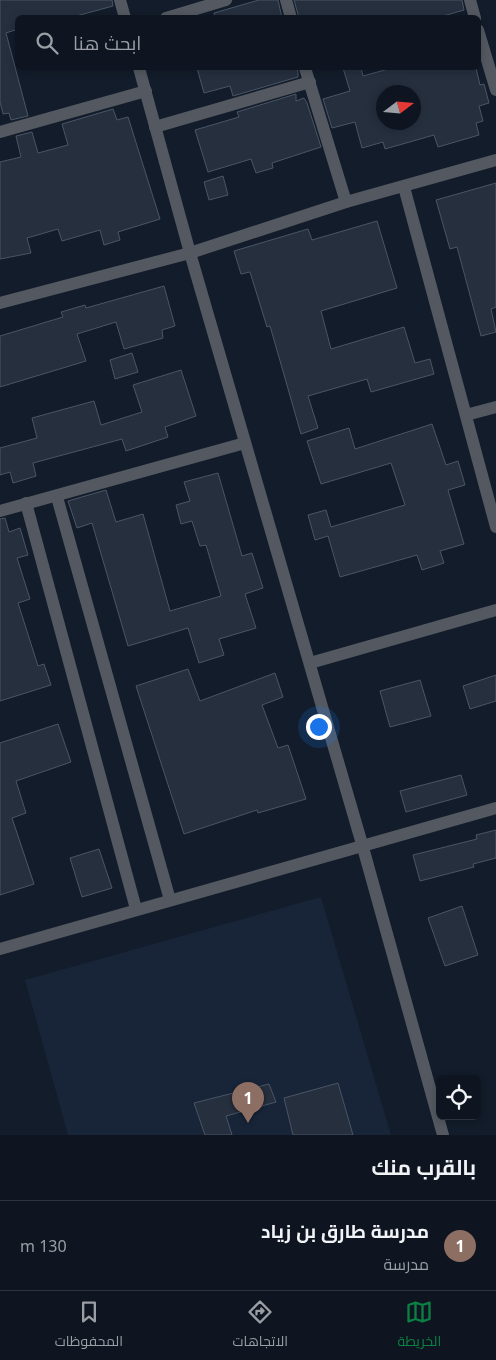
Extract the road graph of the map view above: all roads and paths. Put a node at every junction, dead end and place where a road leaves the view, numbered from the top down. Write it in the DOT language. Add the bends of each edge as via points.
graph roads {
  1 [pos="120,0"];
  2 [pos="226,0"];
  3 [pos="286,0"];
  4 [pos="470,0"];
  5 [pos="124,15"];
  6 [pos="176,15"];
  7 [pos="290,15"];
  8 [pos="474,15"];
  9 [pos="481,40"];
  10 [pos="140,70"];
  11 [pos="307,70"];
  12 [pos="310,82"];
  13 [pos="496,90"];
  14 [pos="146,91"];
  15 [pos="155,127"];
  16 [pos="0,132"];
  17 [pos="496,160"];
  18 [pos="404,188"];
  19 [pos="346,202"];
  20 [pos="190,253"];
  21 [pos="0,303"];
  22 [pos="496,407"];
  23 [pos="466,415"];
  24 [pos="245,443"];
  25 [pos="57,497"];
  26 [pos="26,503"];
  27 [pos="0,512"];
  28 [pos="496,527"];
  29 [pos="496,610"];
  30 [pos="310,662"];
  31 [pos="496,808"];
  32 [pos="362,844"];
  33 [pos="170,900"];
  34 [pos="136,909"];
  35 [pos="0,949"];
  36 [pos="443,1135"];
  1 -- 5 [label="street"];
  2 -- 6 [label="street"];
  3 -- 7 [label="street"];
  4 -- 8 [label="street"];
  9 -- 13 [label="street"];
  10 -- 14 [label="street"];
  11 -- 12 [label="street"];
  12 -- 15 [label="street"];
  12 -- 19 [label="street"];
  14 -- 15 [label="street"];
  14 -- 16 [label="street"];
  15 -- 20 [label="street"];
  17 -- 18 [label="street"];
  18 -- 19 [label="street"];
  18 -- 23 [label="street"];
  19 -- 20 [label="street"];
  20 -- 21 [label="street"];
  20 -- 24 [label="street"];
  22 -- 23 [label="street"];
  23 -- 28 [label="street"];
  24 -- 25 [label="street"];
  24 -- 30 [label="street"];
  25 -- 26 [label="street"];
  25 -- 33 [label="street"];
  26 -- 27 [label="street"];
  26 -- 34 [label="street"];
  29 -- 30 [label="street"];
  30 -- 32 [label="street"];
  31 -- 32 [label="street"];
  32 -- 33 [label="street"];
  32 -- 36 [label="street"];
  33 -- 34 [label="street"];
  34 -- 35 [label="street"];
}
